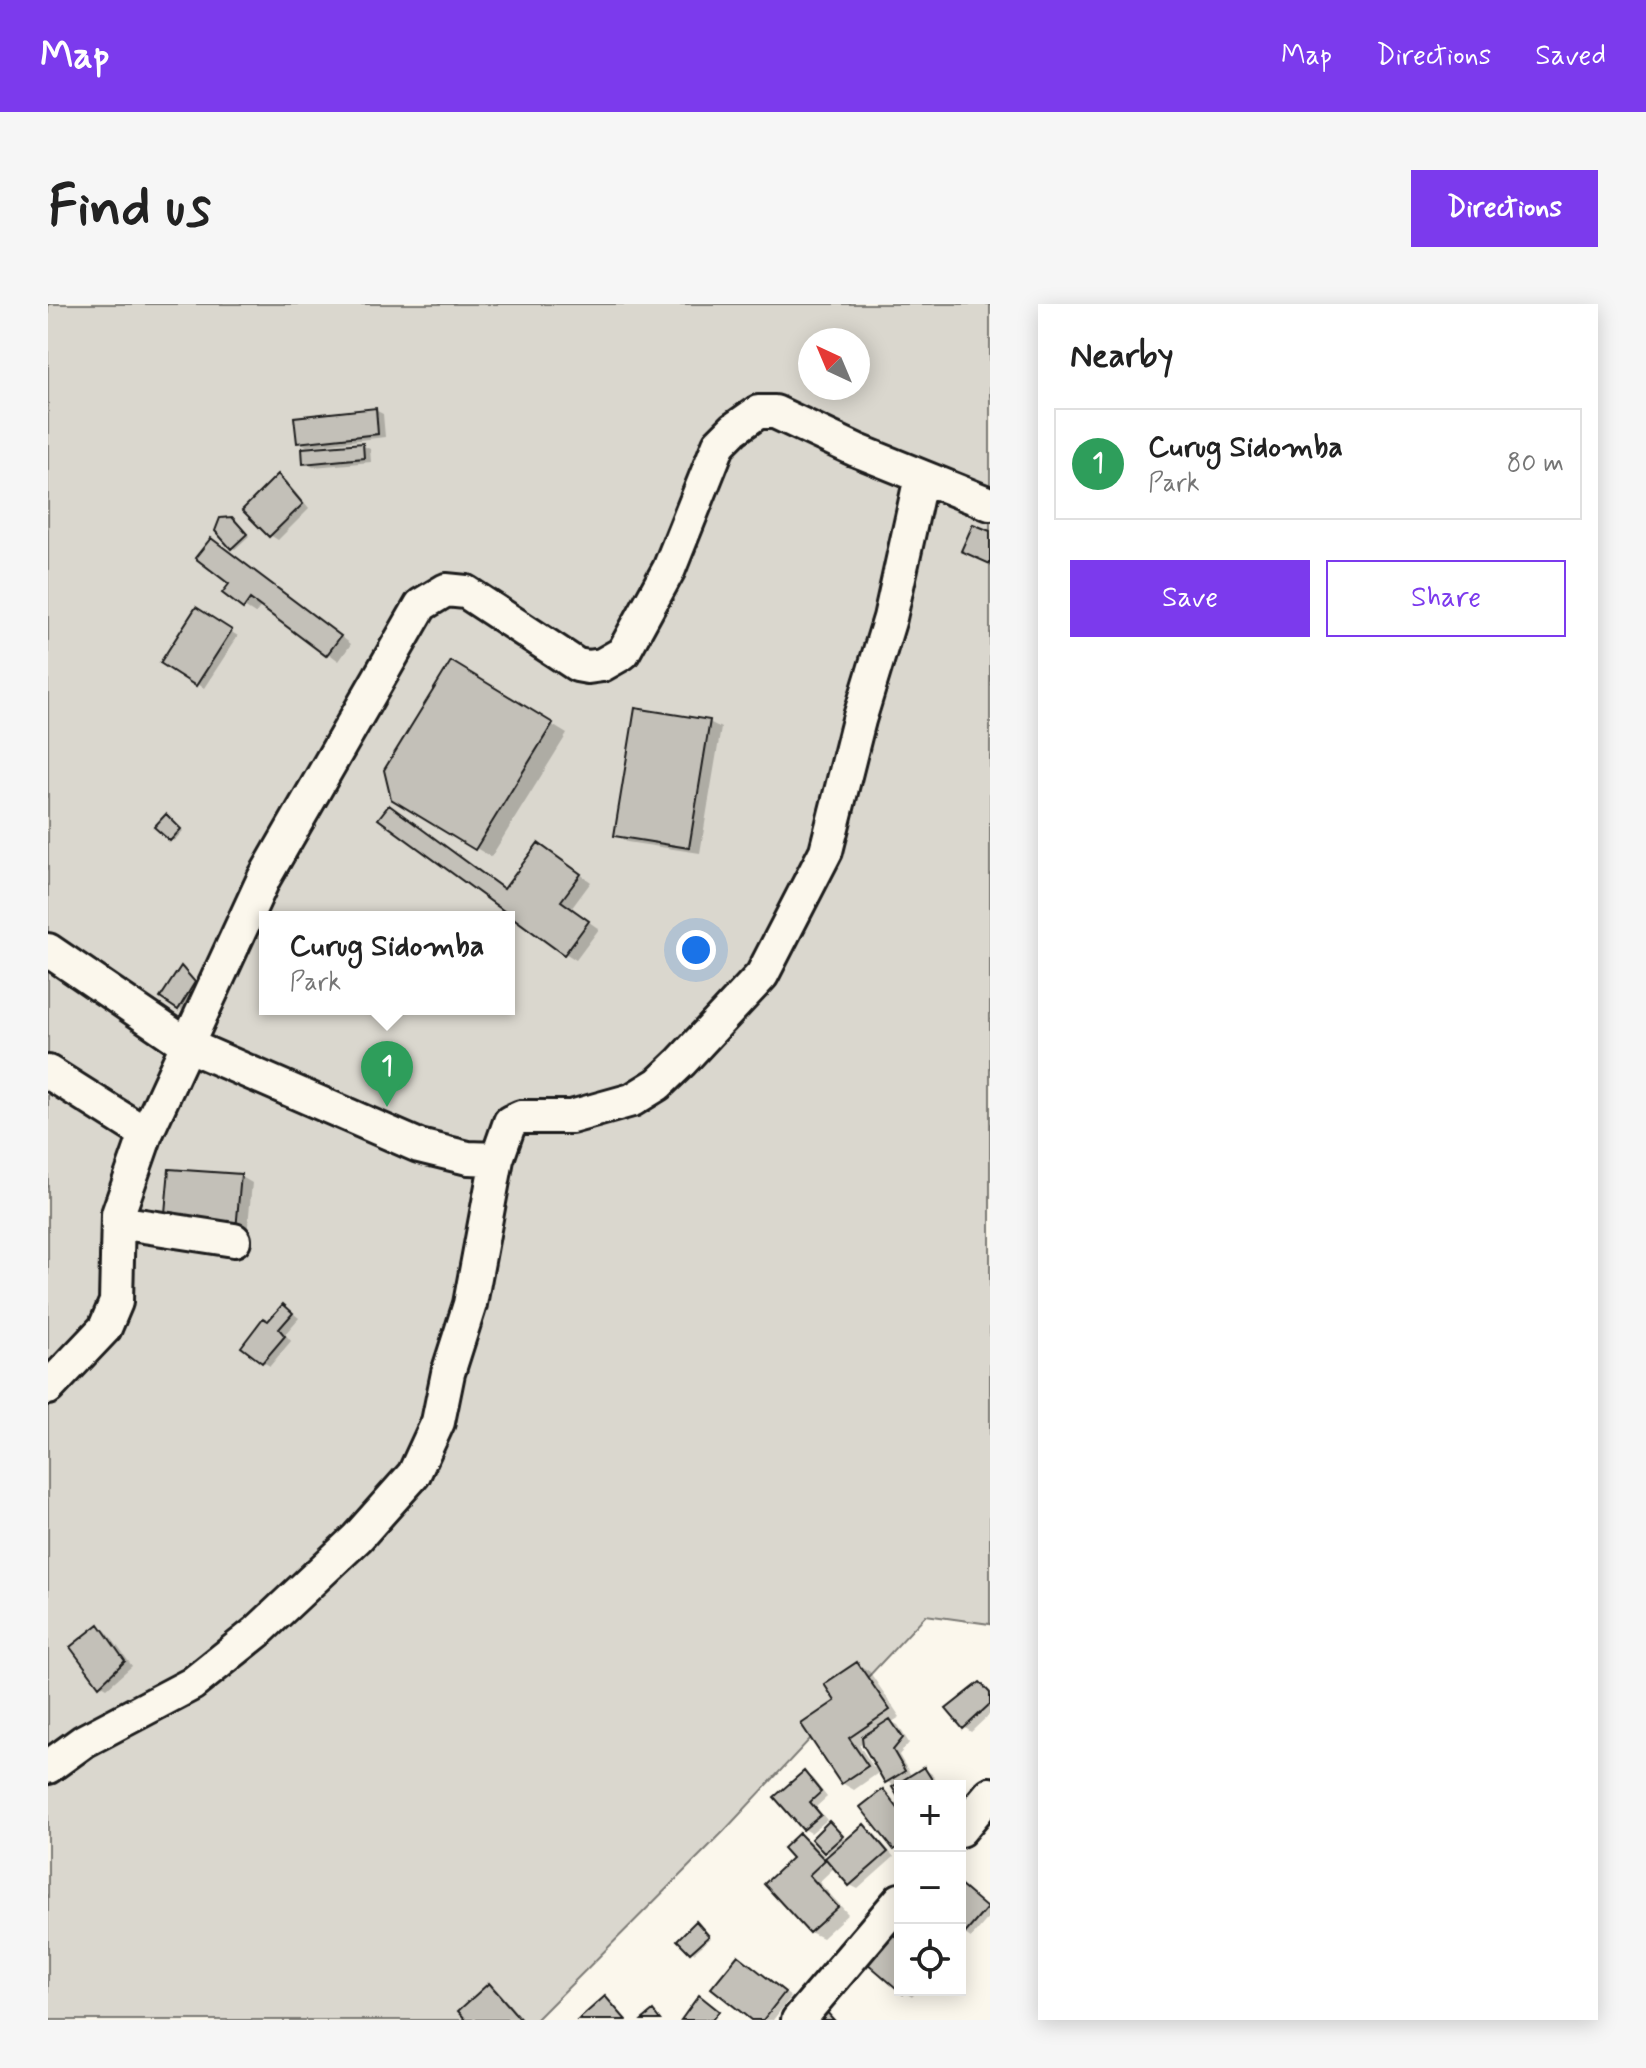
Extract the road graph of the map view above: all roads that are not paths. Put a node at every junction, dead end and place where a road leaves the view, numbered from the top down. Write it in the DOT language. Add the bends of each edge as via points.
graph roads {
  1 [pos="921,477"];
  2 [pos="990,504"];
  3 [pos="48,950"];
  4 [pos="189,1046"];
  5 [pos="48,1072"];
  6 [pos="146,1134"];
  7 [pos="497,1159"];
  8 [pos="118,1222"];
  9 [pos="234,1240"];
  10 [pos="48,1388"];
  11 [pos="48,1767"];
  12 [pos="990,1794"];
  13 [pos="966,1823"];
  14 [pos="894,1907"];
  15 [pos="798,2020"];
  1 -- 2 [label="street"];
  1 -- 4 [label="street" via="775,412 758,412 719,444 669,569 623,653 602,665 577,665 466,592 446,590 421,605 264,878"];
  1 -- 7 [label="street" via="890,618 826,851 762,975 658,1084 599,1111 517,1118 507,1126"];
  3 -- 4 [label="street"];
  4 -- 6 [label="street"];
  4 -- 7 [label="street" via="419,1146"];
  5 -- 6 [label="street"];
  6 -- 8 [label="street"];
  7 -- 11 [label="street" via="470,1304 438,1422 414,1474 357,1538 257,1632 192,1684 84,1741"];
  8 -- 9 [label="street"];
  8 -- 10 [label="street" via="116,1302 105,1328"];
  12 -- 13 [label="street"];
  14 -- 15 [label="street"];
}
